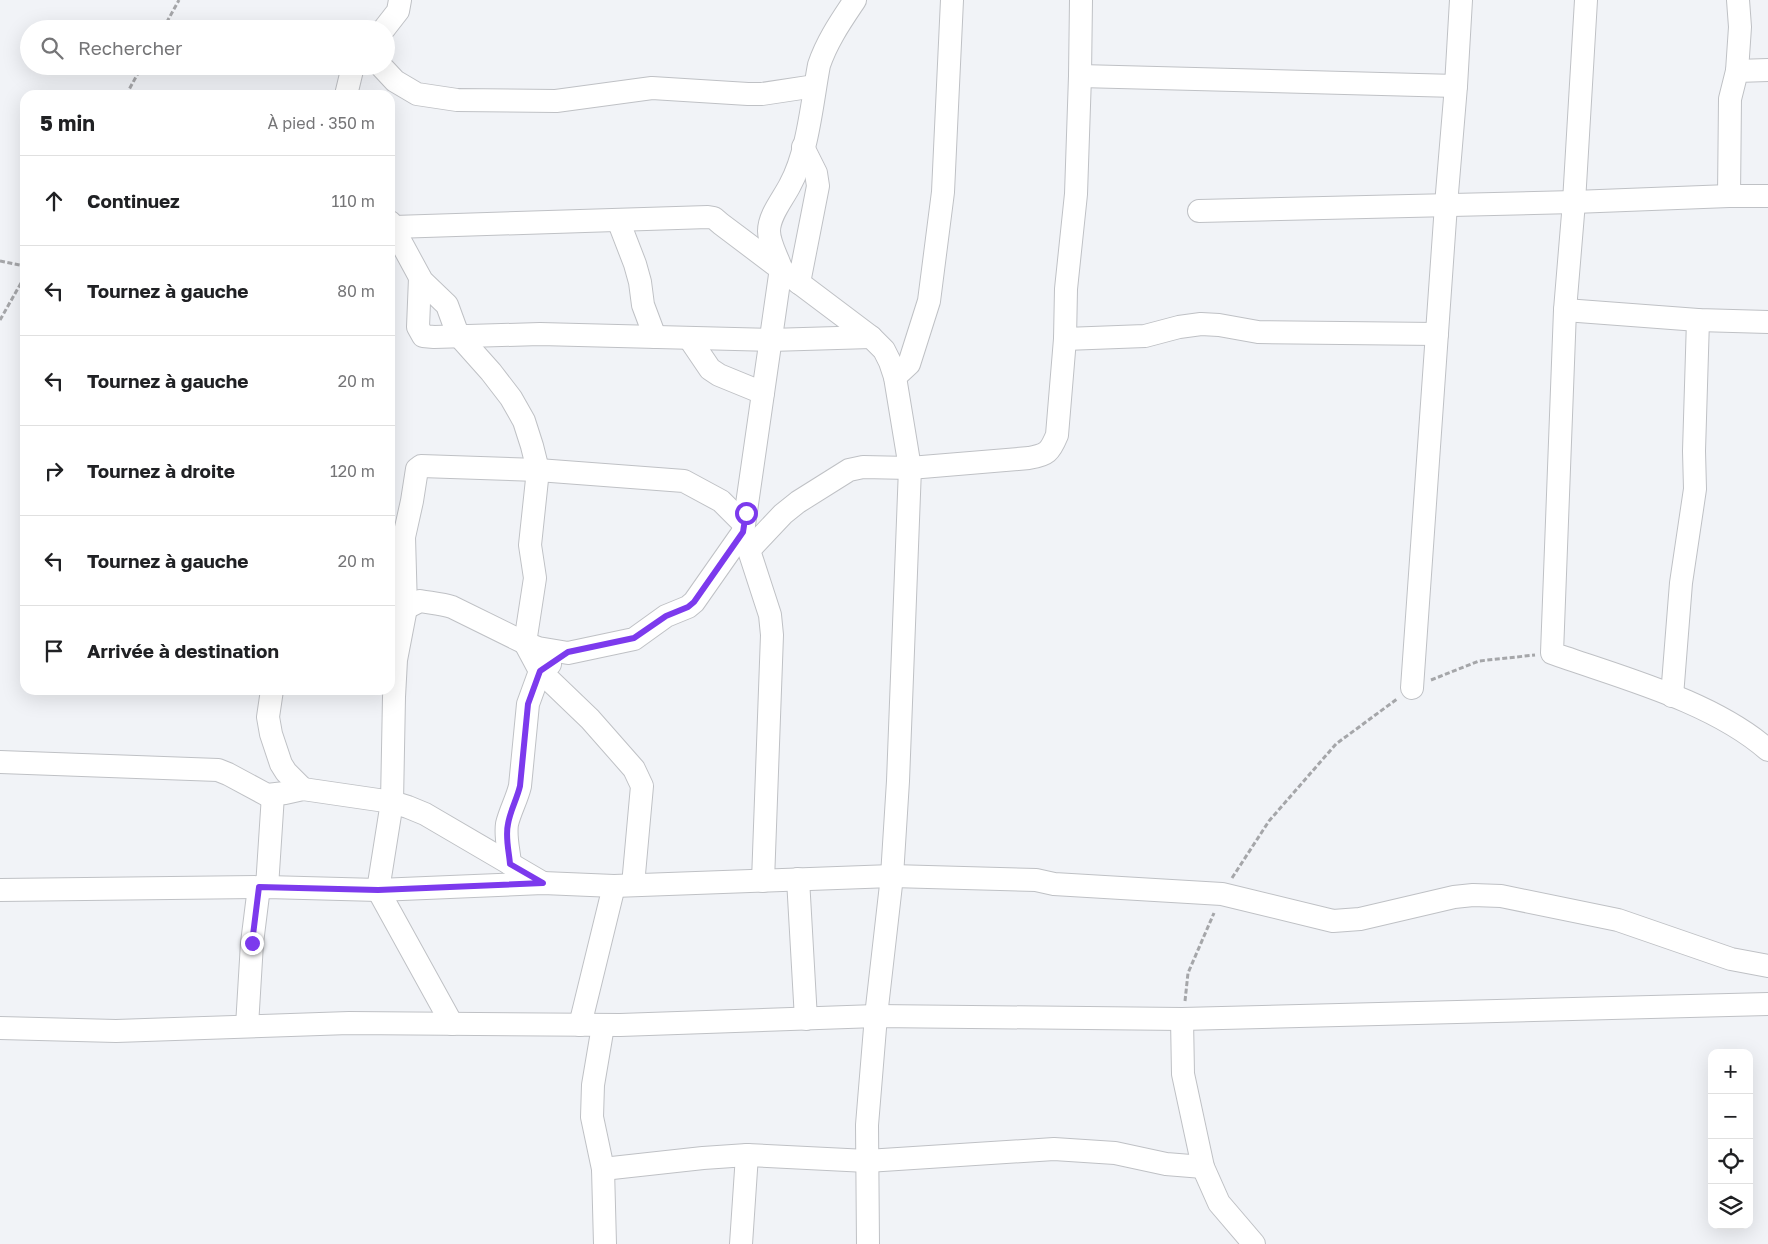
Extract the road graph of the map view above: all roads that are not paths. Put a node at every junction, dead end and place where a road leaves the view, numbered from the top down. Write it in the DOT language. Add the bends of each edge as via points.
graph roads {
  1 [pos="419,0"];
  2 [pos="855,0"];
  3 [pos="952,0"];
  4 [pos="1081,0"];
  5 [pos="1461,0"];
  6 [pos="1586,0"];
  7 [pos="1738,0"];
  8 [pos="399,6"];
  9 [pos="390,20"];
  10 [pos="1768,70"];
  11 [pos="1737,71"];
  12 [pos="351,75"];
  13 [pos="389,75"];
  14 [pos="1080,76"];
  15 [pos="815,86"];
  16 [pos="1456,86"];
  17 [pos="347,90"];
  18 [pos="803,147"];
  19 [pos="1729,196"];
  20 [pos="1768,196"];
  21 [pos="1574,202"];
  22 [pos="1446,205"];
  23 [pos="1199,211"];
  24 [pos="618,220"];
  25 [pos="395,224"];
  26 [pos="395,230"];
  27 [pos="781,268"];
  28 [pos="420,278"];
  29 [pos="799,283"];
  30 [pos="1565,310"];
  31 [pos="1698,320"];
  32 [pos="1766,324"];
  33 [pos="1437,334"];
  34 [pos="458,335"];
  35 [pos="871,336"];
  36 [pos="655,337"];
  37 [pos="689,338"];
  38 [pos="1065,339"];
  39 [pos="770,340"];
  40 [pos="895,377"];
  41 [pos="763,393"];
  42 [pos="910,468"];
  43 [pos="538,470"];
  44 [pos="745,535"];
  45 [pos="398,609"];
  46 [pos="525,643"];
  47 [pos="568,652"];
  48 [pos="540,671"];
  49 [pos="395,678"];
  50 [pos="1412,688"];
  51 [pos="271,695"];
  52 [pos="394,695"];
  53 [pos="1672,696"];
  54 [pos="1765,744"];
  55 [pos="0,762"];
  56 [pos="303,789"];
  57 [pos="273,795"];
  58 [pos="392,802"];
  59 [pos="510,864"];
  60 [pos="892,876"];
  61 [pos="798,879"];
  62 [pos="763,881"];
  63 [pos="543,883"];
  64 [pos="624,886"];
  65 [pos="263,887"];
  66 [pos="0,890"];
  67 [pos="378,890"];
  68 [pos="1768,966"];
  69 [pos="1768,1004"];
  70 [pos="876,1016"];
  71 [pos="1182,1019"];
  72 [pos="806,1020"];
  73 [pos="452,1024"];
  74 [pos="580,1025"];
  75 [pos="247,1026"];
  76 [pos="603,1026"];
  77 [pos="0,1028"];
  78 [pos="748,1155"];
  79 [pos="867,1161"];
  80 [pos="1203,1167"];
  81 [pos="602,1168"];
  82 [pos="1235,1221"];
  83 [pos="605,1244"];
  84 [pos="741,1244"];
  85 [pos="868,1244"];
  86 [pos="1234,1244"];
  87 [pos="1254,1244"];
  1 -- 8 [label="street"];
  2 -- 15 [label="street" via="823,52"];
  3 -- 40 [label="street" via="943,192 929,301 909,364"];
  4 -- 14 [label="street"];
  5 -- 16 [label="street"];
  6 -- 21 [label="street"];
  7 -- 11 [label="street"];
  8 -- 9 [label="street"];
  10 -- 11 [label="street"];
  11 -- 19 [label="street" via="1730,99"];
  12 -- 17 [label="street"];
  13 -- 15 [label="street" via="417,94 457,100 556,101 652,88 748,94"];
  14 -- 16 [label="street"];
  14 -- 38 [label="street" via="1076,194 1066,290"];
  15 -- 18 [label="street"];
  16 -- 22 [label="street"];
  18 -- 27 [label="street" via="791,184 770,224 771,240"];
  18 -- 29 [label="street" via="818,179 818,186"];
  19 -- 20 [label="street"];
  19 -- 21 [label="street"];
  21 -- 22 [label="street"];
  21 -- 30 [label="street"];
  22 -- 23 [label="street"];
  22 -- 33 [label="street"];
  24 -- 25 [label="street"];
  24 -- 27 [label="street" via="714,218"];
  24 -- 36 [label="street" via="636,264 643,305"];
  26 -- 28 [label="street"];
  27 -- 29 [label="street"];
  27 -- 39 [label="street"];
  28 -- 34 [label="street" via="447,305"];
  28 -- 34 [label="street" via="420,332 423,336 434,337"];
  29 -- 35 [label="street"];
  30 -- 31 [label="street"];
  30 -- 53 [label="street" via="1552,653"];
  31 -- 32 [label="street"];
  31 -- 53 [label="street" via="1695,489 1681,583"];
  33 -- 38 [label="street" via="1258,332 1201,324 1145,336"];
  33 -- 50 [label="street"];
  34 -- 36 [label="street"];
  34 -- 43 [label="street" via="511,398 524,422"];
  35 -- 39 [label="street"];
  35 -- 40 [label="street" via="884,350"];
  36 -- 37 [label="street"];
  37 -- 39 [label="street"];
  37 -- 41 [label="street" via="710,369 719,376"];
  38 -- 42 [label="street" via="1057,435 1052,449 1042,456 1029,458"];
  39 -- 41 [label="street"];
  40 -- 42 [label="street"];
  41 -- 44 [label="street"];
  42 -- 44 [label="street" via="848,470 783,514"];
  42 -- 60 [label="street"];
  43 -- 44 [label="street" via="684,481 721,500"];
  43 -- 45 [label="street" via="418,468 404,538"];
  43 -- 46 [label="street" via="530,545 535,586"];
  44 -- 47 [label="street" via="688,607 666,616 634,638"];
  44 -- 62 [label="street" via="770,615 772,635"];
  45 -- 46 [label="street" via="420,601 452,607"];
  45 -- 49 [label="street"];
  46 -- 47 [label="street"];
  46 -- 48 [label="street"];
  47 -- 48 [label="street"];
  48 -- 59 [label="street" via="528,704 518,798 508,823"];
  48 -- 64 [label="street" via="590,719 638,775 642,786"];
  51 -- 56 [label="street" via="268,717 281,764"];
  52 -- 58 [label="street"];
  53 -- 54 [label="street" via="1702,708"];
  55 -- 57 [label="street" via="218,770 262,793"];
  56 -- 57 [label="street"];
  56 -- 58 [label="street"];
  57 -- 65 [label="street"];
  58 -- 59 [label="street" via="425,814"];
  58 -- 67 [label="street"];
  59 -- 63 [label="street"];
  60 -- 61 [label="street"];
  60 -- 68 [label="street" via="1036,880 1054,884 1222,894 1333,921 1360,919 1454,897 1501,896 1618,920 1731,959"];
  60 -- 70 [label="street"];
  61 -- 62 [label="street"];
  61 -- 72 [label="street"];
  62 -- 64 [label="street"];
  63 -- 64 [label="street"];
  63 -- 67 [label="street"];
  64 -- 74 [label="street"];
  65 -- 66 [label="street"];
  65 -- 67 [label="street"];
  65 -- 75 [label="street" via="252,943"];
  67 -- 73 [label="street"];
  69 -- 71 [label="street"];
  70 -- 71 [label="street"];
  70 -- 72 [label="street"];
  70 -- 79 [label="street"];
  71 -- 80 [label="street" via="1183,1074"];
  72 -- 76 [label="street"];
  73 -- 74 [label="street"];
  73 -- 75 [label="street"];
  74 -- 76 [label="street"];
  75 -- 77 [label="street" via="116,1031"];
  76 -- 81 [label="street" via="593,1085 592,1117"];
  78 -- 79 [label="street"];
  78 -- 81 [label="street"];
  78 -- 84 [label="street"];
  79 -- 80 [label="street" via="1054,1150 1115,1153 1166,1164"];
  79 -- 85 [label="street"];
  80 -- 82 [label="street" via="1219,1202"];
  81 -- 83 [label="street"];
  82 -- 86 [label="street"];
  82 -- 87 [label="street"];
}
